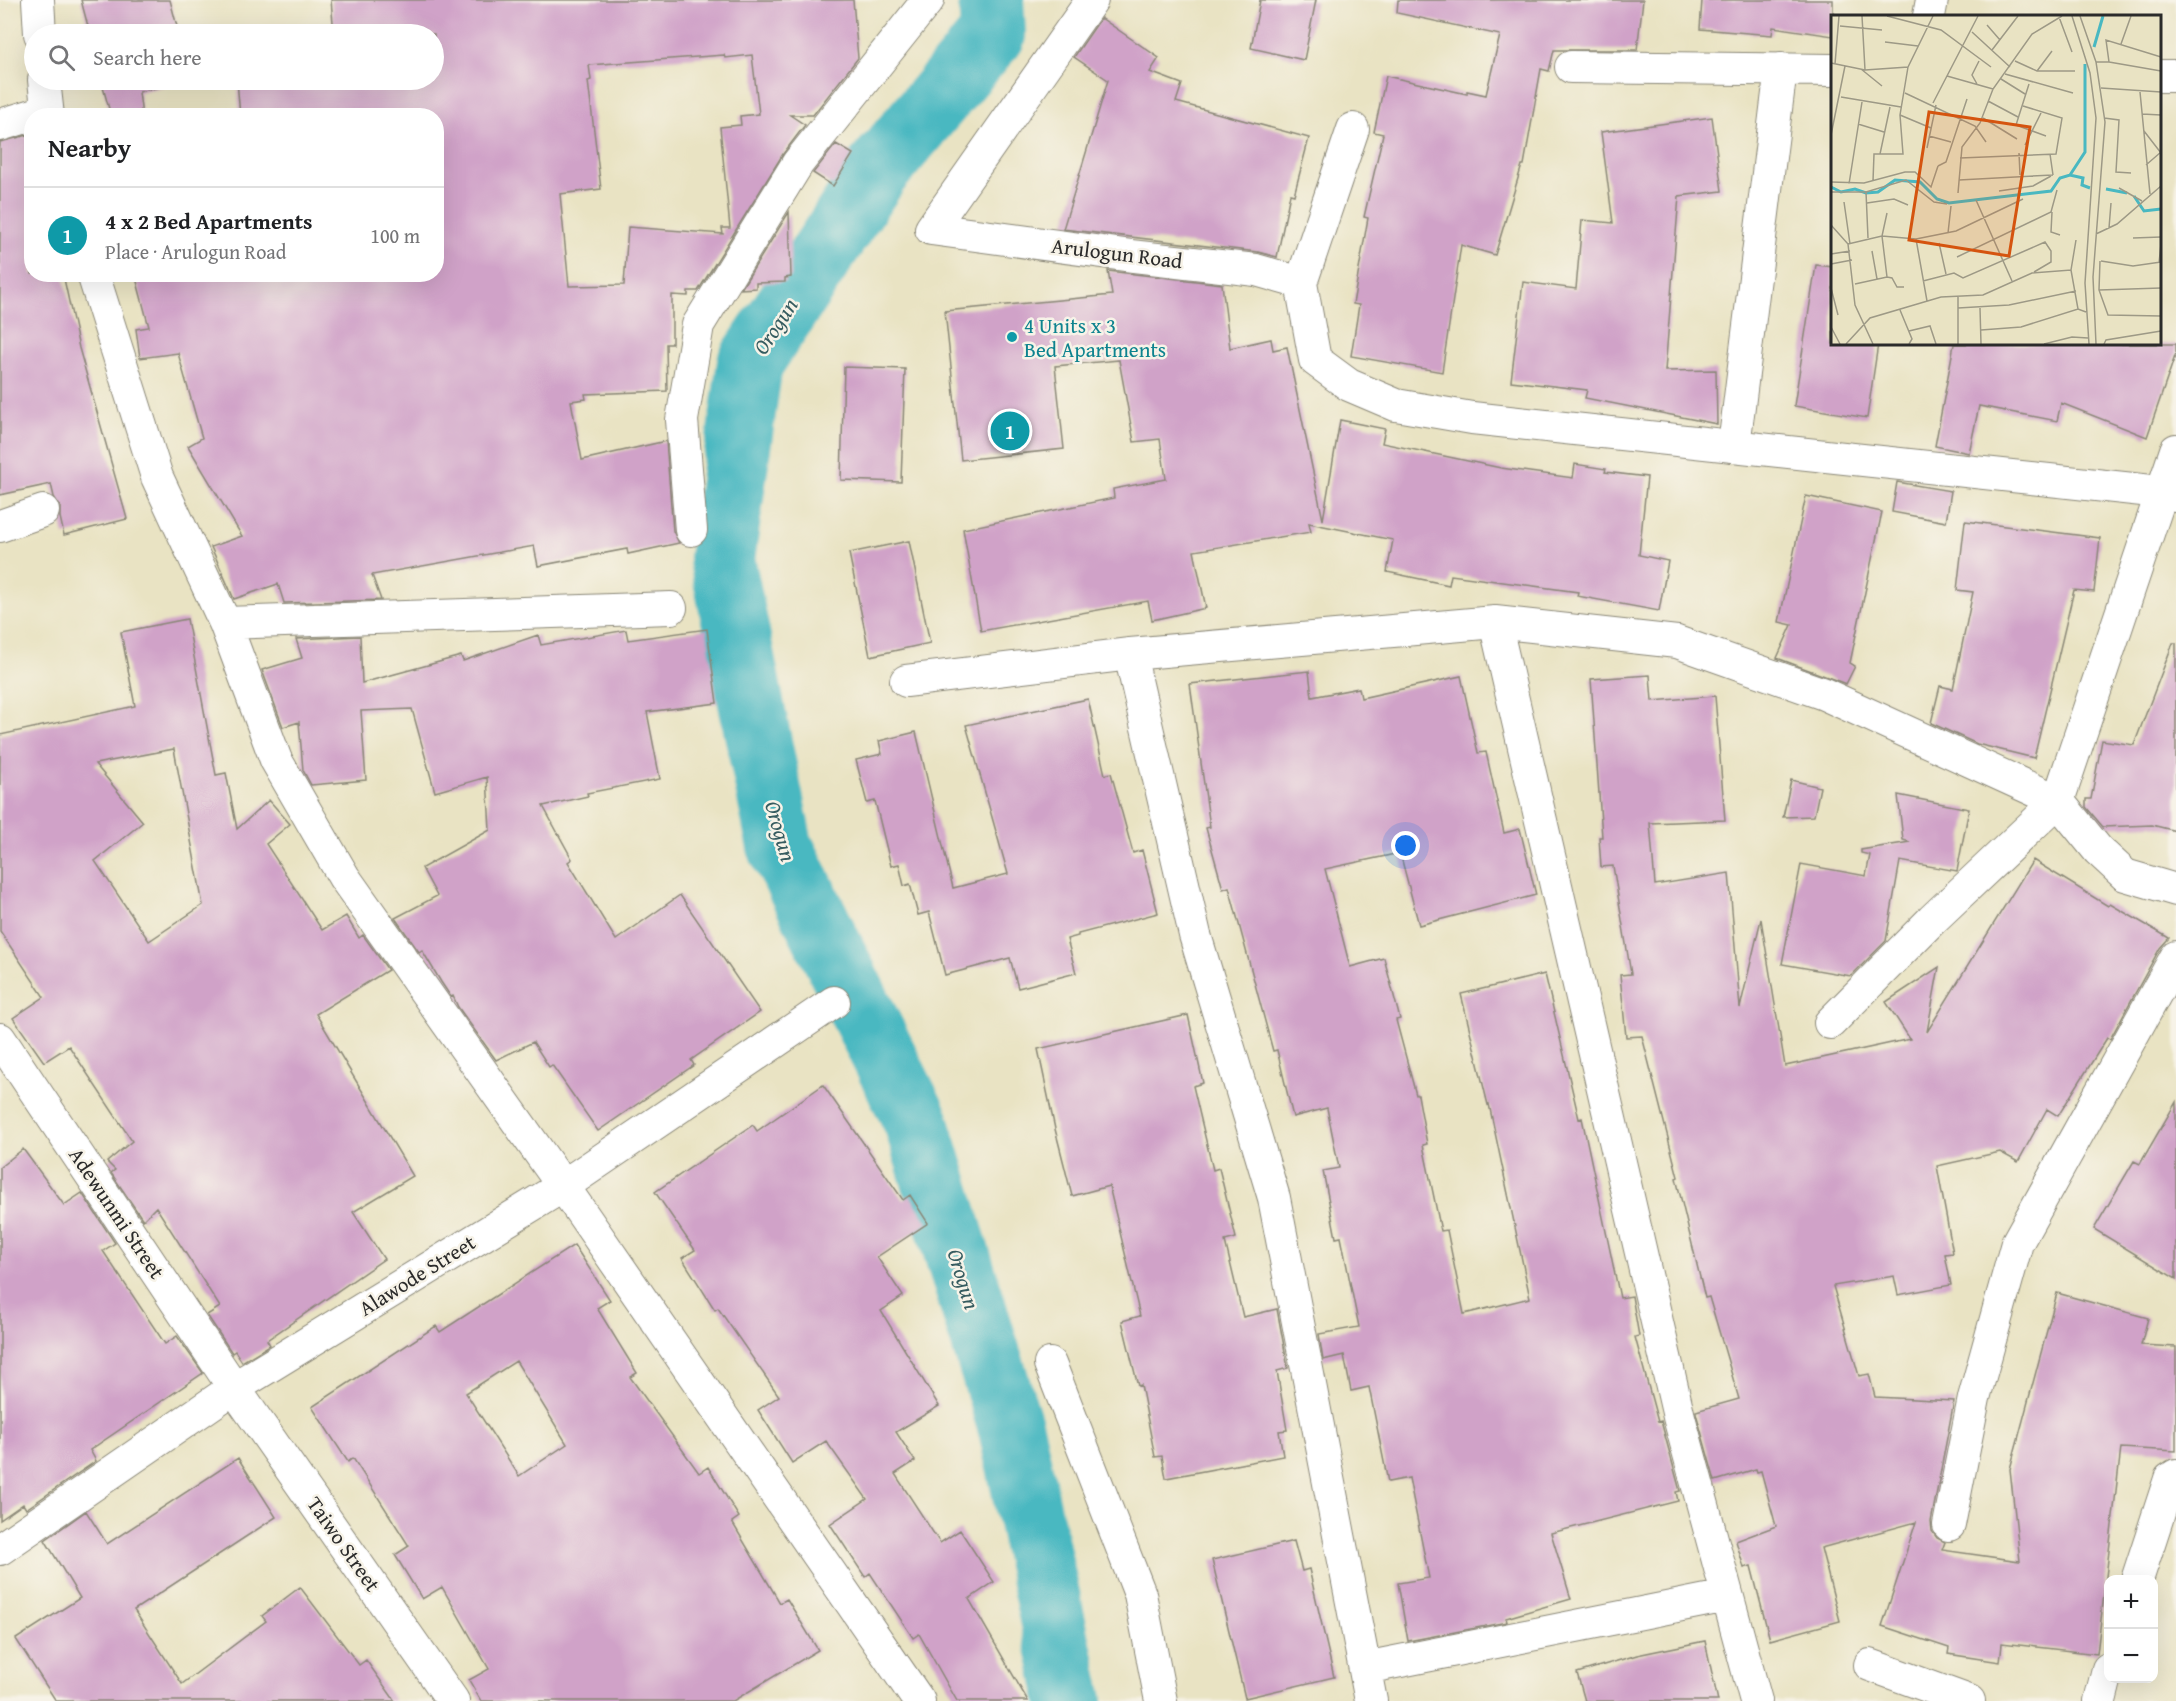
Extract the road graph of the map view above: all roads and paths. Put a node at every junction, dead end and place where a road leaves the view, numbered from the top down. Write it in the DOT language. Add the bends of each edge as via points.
graph roads {
  1 [pos="38,0"];
  2 [pos="928,0"];
  3 [pos="1092,0"];
  4 [pos="1932,0"];
  5 [pos="1929,15"];
  6 [pos="39,24"];
  7 [pos="1571,67"];
  8 [pos="1781,69"];
  9 [pos="1831,70"];
  10 [pos="45,90"];
  11 [pos="47,108"];
  12 [pos="24,119"];
  13 [pos="0,126"];
  14 [pos="1353,129"];
  15 [pos="96,282"];
  16 [pos="1301,283"];
  17 [pos="1734,446"];
  18 [pos="2176,450"];
  19 [pos="2169,494"];
  20 [pos="43,511"];
  21 [pos="0,526"];
  22 [pos="691,530"];
  23 [pos="671,608"];
  24 [pos="1496,622"];
  25 [pos="225,623"];
  26 [pos="1130,654"];
  27 [pos="906,681"];
  28 [pos="2058,801"];
  29 [pos="2176,890"];
  30 [pos="2176,957"];
  31 [pos="834,1002"];
  32 [pos="1830,1023"];
  33 [pos="0,1039"];
  34 [pos="562,1185"];
  35 [pos="1050,1364"];
  36 [pos="234,1388"];
  37 [pos="2176,1475"];
  38 [pos="1949,1525"];
  39 [pos="0,1549"];
  40 [pos="2139,1575"];
  41 [pos="1727,1596"];
  42 [pos="1870,1665"];
  43 [pos="1365,1668"];
  44 [pos="2105,1683"];
  45 [pos="453,1701"];
  46 [pos="919,1701"];
  47 [pos="1161,1701"];
  48 [pos="1371,1701"];
  49 [pos="1756,1701"];
  50 [pos="1969,1701"];
  51 [pos="2100,1701"];
  1 -- 6 [label="street"];
  2 -- 22 [label="street" via="798,163 698,325 682,420"];
  3 -- 16 [label="street, Arulogun Road" via="931,229 1256,270"];
  4 -- 5 [label="street"];
  7 -- 8 [label="street"];
  8 -- 9 [label="street"];
  8 -- 17 [label="street"];
  10 -- 11 [label="street"];
  12 -- 13 [label="street"];
  14 -- 16 [label="street"];
  15 -- 25 [label="street" via="157,477"];
  16 -- 17 [label="street" via="1315,360 1349,385 1396,405 1472,418"];
  17 -- 19 [label="street"];
  18 -- 19 [label="street"];
  19 -- 28 [label="street"];
  20 -- 21 [label="street"];
  23 -- 25 [label="street"];
  24 -- 26 [label="street"];
  24 -- 28 [label="street" via="1677,642 1824,694"];
  24 -- 41 [label="street" via="1679,1418"];
  25 -- 34 [label="street" via="276,760 344,876"];
  26 -- 27 [label="street"];
  26 -- 43 [label="street" via="1195,935 1274,1198"];
  28 -- 29 [label="street" via="2098,850 2125,875"];
  28 -- 32 [label="street"];
  30 -- 38 [label="street" via="2017,1243 1974,1398"];
  31 -- 34 [label="street, Alawode Street"];
  33 -- 36 [label="street, Adewunmi Street"];
  34 -- 36 [label="street, Alawode Street"];
  34 -- 46 [label="street"];
  35 -- 47 [label="street" via="1140,1594"];
  36 -- 39 [label="street, Alawode Street"];
  36 -- 45 [label="street, Taiwo Street"];
  37 -- 40 [label="street" via="2170,1479"];
  41 -- 43 [label="street"];
  41 -- 49 [label="street"];
  42 -- 50 [label="street"];
  43 -- 48 [label="street"];
  44 -- 51 [label="street"];
}
